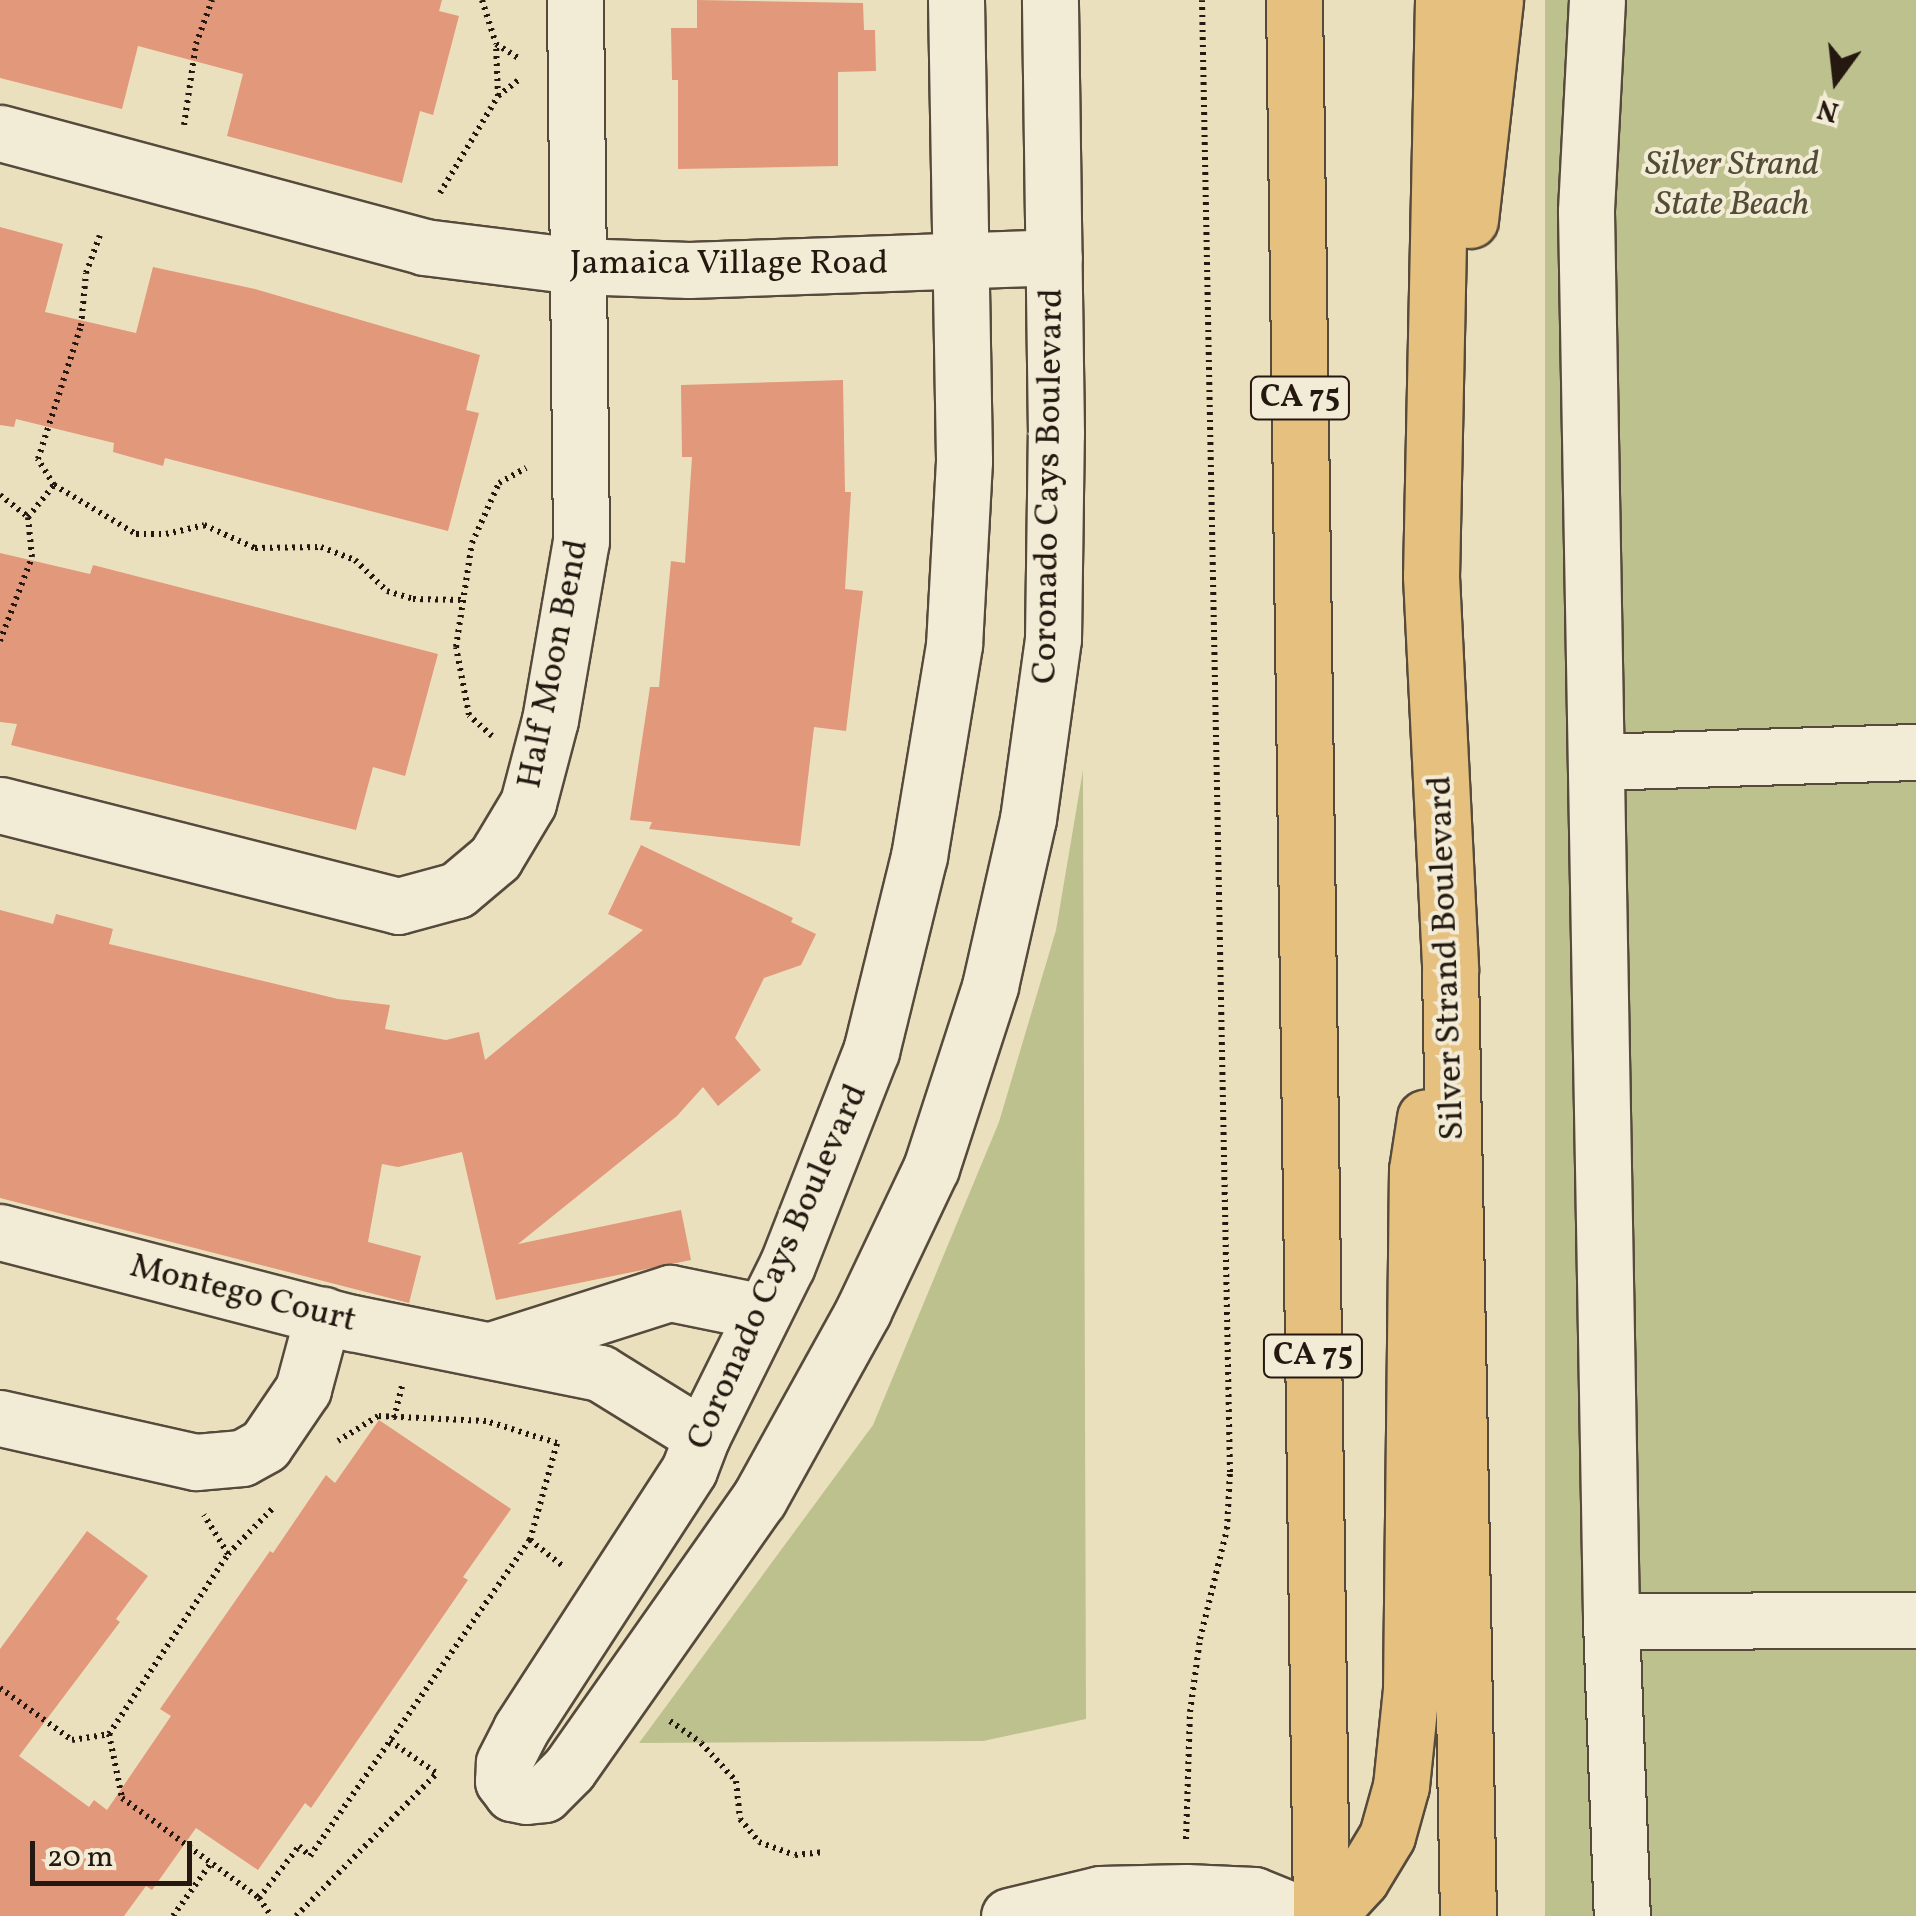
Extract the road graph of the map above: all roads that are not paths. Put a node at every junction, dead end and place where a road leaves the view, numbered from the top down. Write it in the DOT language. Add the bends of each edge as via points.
graph roads {
  1 [pos="575,0"];
  2 [pos="956,0"];
  3 [pos="1050,0"];
  4 [pos="1294,0"];
  5 [pos="1443,0"];
  6 [pos="1495,0"];
  7 [pos="1597,0"];
  8 [pos="0,134"];
  9 [pos="1054,257"];
  10 [pos="961,263"];
  11 [pos="576,266"];
  12 [pos="1431,576"];
  13 [pos="1916,752"];
  14 [pos="1596,762"];
  15 [pos="0,805"];
  16 [pos="1450,970"];
  17 [pos="0,1232"];
  18 [pos="763,1312"];
  19 [pos="323,1315"];
  20 [pos="488,1351"];
  21 [pos="0,1418"];
  22 [pos="702,1436"];
  23 [pos="1916,1620"];
  24 [pos="1612,1621"];
  25 [pos="1009,1916"];
  26 [pos="1306,1916"];
  27 [pos="1324,1916"];
  28 [pos="1468,1916"];
  29 [pos="1622,1916"];
  1 -- 11 [label="street, Half Moon Bend"];
  2 -- 10 [label="street, Coronado Cays Boulevard"];
  3 -- 9 [label="street, Coronado Cays Boulevard"];
  4 -- 27 [label="highway, CA 75"];
  5 -- 12 [label="highway, Silver Strand Boulevard"];
  6 -- 12 [label="highway"];
  7 -- 14 [label="street" via="1586,212"];
  8 -- 11 [label="street, Jamaica Village Road" via="424,247"];
  9 -- 10 [label="street, Jamaica Village Road"];
  9 -- 22 [label="street, Coronado Cays Boulevard" via="1052,639 1028,819 999,949 932,1168 863,1311 750,1514 569,1769 544,1794 512,1793 503,1781 504,1763 521,1729 690,1470"];
  10 -- 11 [label="street, Jamaica Village Road"];
  10 -- 18 [label="street, Coronado Cays Boulevard" via="964,460 954,645 919,856 872,1051"];
  11 -- 15 [label="street, Half Moon Bend" via="581,541 550,720 528,803 495,858 456,890 398,906"];
  12 -- 16 [label="highway, Silver Strand Boulevard"];
  13 -- 14 [label="street"];
  14 -- 24 [label="street"];
  16 -- 27 [label="highway" via="1416,1170 1412,1690 1400,1786 1387,1836 1361,1879"];
  16 -- 28 [label="highway, Silver Strand Boulevard"];
  17 -- 19 [label="street, Montego Court"];
  18 -- 20 [label="street, Montego Court" via="670,1293"];
  18 -- 22 [label="street, Coronado Cays Boulevard"];
  19 -- 20 [label="street, Montego Court"];
  19 -- 21 [label="street" via="303,1389 265,1445 242,1458 210,1462"];
  20 -- 22 [label="street, Montego Court" via="600,1374"];
  23 -- 24 [label="street"];
  24 -- 29 [label="street"];
  25 -- 26 [label="street" via="1100,1894 1186,1892 1254,1895"];
}
